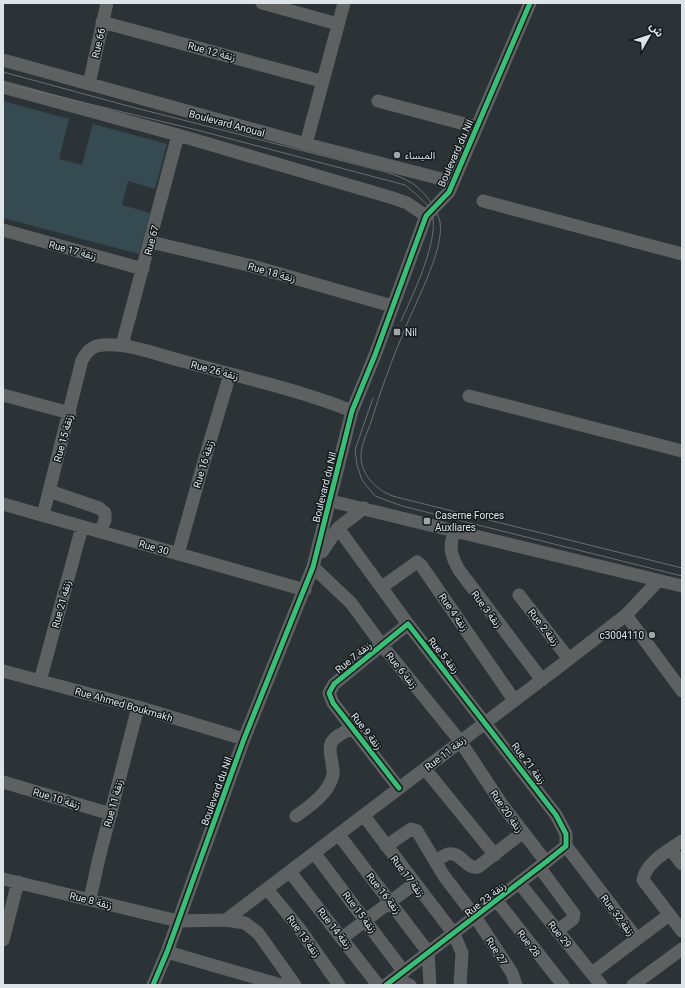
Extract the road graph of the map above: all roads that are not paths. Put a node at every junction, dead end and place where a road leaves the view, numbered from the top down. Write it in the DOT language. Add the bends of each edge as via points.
graph roads {
  1 [pos="107,3"];
  2 [pos="262,3"];
  3 [pos="344,3"];
  4 [pos="530,3"];
  5 [pos="102,22"];
  6 [pos="338,24"];
  7 [pos="3,60"];
  8 [pos="321,81"];
  9 [pos="89,84"];
  10 [pos="3,87"];
  11 [pos="378,102"];
  12 [pos="476,127"];
  13 [pos="178,135"];
  14 [pos="306,144"];
  15 [pos="452,182"];
  16 [pos="483,201"];
  17 [pos="426,216"];
  18 [pos="3,230"];
  19 [pos="151,242"];
  20 [pos="682,254"];
  21 [pos="143,269"];
  22 [pos="392,306"];
  23 [pos="122,346"];
  24 [pos="82,360"];
  25 [pos="230,374"];
  26 [pos="3,395"];
  27 [pos="469,396"];
  28 [pos="352,411"];
  29 [pos="70,414"];
  30 [pos="682,451"];
  31 [pos="49,491"];
  32 [pos="331,501"];
  33 [pos="3,504"];
  34 [pos="364,508"];
  35 [pos="42,515"];
  36 [pos="82,527"];
  37 [pos="338,528"];
  38 [pos="455,530"];
  39 [pos="100,532"];
  40 [pos="178,554"];
  41 [pos="313,567"];
  42 [pos="658,581"];
  43 [pos="682,586"];
  44 [pos="382,587"];
  45 [pos="305,590"];
  46 [pos="519,595"];
  47 [pos="626,615"];
  48 [pos="408,624"];
  49 [pos="382,645"];
  50 [pos="569,659"];
  51 [pos="3,671"];
  52 [pos="542,680"];
  53 [pos="40,681"];
  54 [pos="334,684"];
  55 [pos="682,691"];
  56 [pos="514,700"];
  57 [pos="138,707"];
  58 [pos="486,722"];
  59 [pos="353,728"];
  60 [pos="244,739"];
  61 [pos="460,741"];
  62 [pos="471,758"];
  63 [pos="425,768"];
  64 [pos="3,782"];
  65 [pos="399,788"];
  66 [pos="111,814"];
  67 [pos="296,816"];
  68 [pos="364,816"];
  69 [pos="522,833"];
  70 [pos="339,835"];
  71 [pos="682,841"];
  72 [pos="386,846"];
  73 [pos="566,846"];
  74 [pos="671,850"];
  75 [pos="315,854"];
  76 [pos="495,855"];
  77 [pos="436,861"];
  78 [pos="682,864"];
  79 [pos="543,865"];
  80 [pos="290,872"];
  81 [pos="3,879"];
  82 [pos="18,882"];
  83 [pos="414,884"];
  84 [pos="520,884"];
  85 [pos="267,889"];
  86 [pos="90,899"];
  87 [pos="497,901"];
  88 [pos="390,902"];
  89 [pos="668,915"];
  90 [pos="476,918"];
  91 [pos="226,920"];
  92 [pos="366,920"];
  93 [pos="178,922"];
  94 [pos="557,931"];
  95 [pos="682,931"];
  96 [pos="454,934"];
  97 [pos="342,938"];
  98 [pos="3,940"];
  99 [pos="637,940"];
  100 [pos="682,949"];
  101 [pos="167,952"];
  102 [pos="428,952"];
  103 [pos="592,973"];
  104 [pos="395,979"];
  105 [pos="153,985"];
  106 [pos="281,985"];
  107 [pos="295,985"];
  108 [pos="339,985"];
  109 [pos="378,985"];
  110 [pos="410,985"];
  111 [pos="430,985"];
  112 [pos="460,985"];
  113 [pos="516,985"];
  114 [pos="562,985"];
  115 [pos="601,985"];
  116 [pos="633,985"];
  1 -- 5 [label="street, Rue 66"];
  2 -- 6 [label="street"];
  3 -- 6 [label="street"];
  4 -- 12 [label="street, Boulevard du Nil"];
  5 -- 8 [label="street, Rue 12 زنقة"];
  5 -- 9 [label="street, Rue 66"];
  6 -- 8 [label="street"];
  7 -- 9 [label="street, Boulevard Anoual"];
  8 -- 14 [label="street"];
  9 -- 14 [label="street, Boulevard Anoual"];
  10 -- 13 [label="street"];
  11 -- 12 [label="street"];
  12 -- 15 [label="street, Boulevard du Nil"];
  13 -- 17 [label="street" via="407,203"];
  13 -- 19 [label="street, Rue 67"];
  14 -- 15 [label="street, Boulevard Anoual"];
  15 -- 17 [label="street, Boulevard du Nil" via="449,192"];
  16 -- 20 [label="street"];
  17 -- 22 [label="street, Boulevard du Nil"];
  18 -- 21 [label="street, Rue 17 زنقة"];
  19 -- 21 [label="street, Rue 67"];
  19 -- 22 [label="street, Rue 18 زنقة" via="252,266"];
  21 -- 23 [label="street, Rue 67"];
  22 -- 28 [label="street, Boulevard du Nil"];
  23 -- 24 [label="street, Rue 26 زنقة" via="97,346 90,349"];
  23 -- 25 [label="street, Rue 26 زنقة"];
  24 -- 29 [label="street, Rue 15 زنقة"];
  25 -- 28 [label="street, Rue 26 زنقة"];
  25 -- 40 [label="street, Rue 16 زنقة"];
  26 -- 29 [label="street"];
  27 -- 30 [label="street"];
  28 -- 32 [label="street, Boulevard du Nil"];
  29 -- 31 [label="street, Rue 15 زنقة"];
  31 -- 35 [label="street, Rue 15 زنقة"];
  31 -- 39 [label="street" via="99,508 105,513"];
  32 -- 34 [label="street"];
  32 -- 41 [label="street, Boulevard du Nil"];
  33 -- 35 [label="street, Rue 30"];
  34 -- 37 [label="street"];
  34 -- 38 [label="street"];
  35 -- 36 [label="street, Rue 30"];
  36 -- 39 [label="street, Rue 30"];
  36 -- 53 [label="street, Rue 21 زنقة"];
  37 -- 41 [label="street"];
  37 -- 44 [label="street, Rue 5 زنقة"];
  38 -- 42 [label="street"];
  38 -- 52 [label="street, Rue 3 زنقة" via="450,548 456,564 468,584"];
  39 -- 40 [label="street, Rue 30"];
  40 -- 45 [label="street, Rue 30"];
  41 -- 45 [label="street, Boulevard du Nil"];
  41 -- 49 [label="street, Rue 6 زنقة" via="351,603"];
  42 -- 43 [label="street"];
  42 -- 47 [label="street, Rue 11 زنقة"];
  44 -- 48 [label="street, Rue 5 زنقة"];
  44 -- 56 [label="street, Rue 4 زنقة" via="417,562 421,565"];
  45 -- 60 [label="street, Boulevard du Nil"];
  46 -- 50 [label="street, Rue 2 زنقة"];
  47 -- 50 [label="street, Rue 11 زنقة"];
  47 -- 55 [label="street"];
  48 -- 49 [label="street"];
  48 -- 58 [label="street, Rue 5 زنقة"];
  49 -- 54 [label="street, Rue 7 زنقة"];
  49 -- 61 [label="street, Rue 6 زنقة"];
  50 -- 52 [label="street, Rue 11 زنقة"];
  51 -- 53 [label="street, Rue Ahmed Boukmakh"];
  52 -- 56 [label="street, Rue 11 زنقة"];
  53 -- 57 [label="street, Rue Ahmed Boukmakh"];
  54 -- 59 [label="street, Rue 9 زنقة" via="330,690 330,698"];
  56 -- 58 [label="street, Rue 11 زنقة"];
  57 -- 60 [label="street, Rue Ahmed Boukmakh"];
  57 -- 66 [label="street, Rue 11 زنقة"];
  58 -- 61 [label="street, Rue 11 زنقة"];
  58 -- 73 [label="street, Rue 21 زنقة" via="556,815 566,834"];
  59 -- 65 [label="street, Rue 9 زنقة"];
  59 -- 67 [label="street" via="332,740 329,750 334,773 330,785 315,802"];
  60 -- 93 [label="street, Boulevard du Nil"];
  61 -- 62 [label="street, Rue 6 زنقة"];
  61 -- 63 [label="street, Rue 11 زنقة"];
  62 -- 69 [label="street, Rue 20 زنقة"];
  63 -- 65 [label="street, Rue 11 زنقة"];
  63 -- 76 [label="street"];
  64 -- 66 [label="street, Rue 10 زنقة"];
  65 -- 68 [label="street, Rue 11 زنقة"];
  66 -- 86 [label="street, Rue 11 زنقة"];
  68 -- 70 [label="street, Rue 11 زنقة"];
  68 -- 72 [label="street, Rue 17 زنقة"];
  69 -- 76 [label="street"];
  69 -- 79 [label="street, Rue 20 زنقة"];
  70 -- 75 [label="street, Rue 11 زنقة"];
  70 -- 88 [label="street, Rue 16 زنقة"];
  71 -- 74 [label="street"];
  72 -- 77 [label="street, Rue 27" via="414,829"];
  72 -- 83 [label="street, Rue 17 زنقة"];
  73 -- 79 [label="street, Rue 23 زنقة"];
  73 -- 99 [label="street, Rue 32 زنقة"];
  74 -- 78 [label="street"];
  74 -- 89 [label="street" via="651,865 643,875 647,888"];
  75 -- 80 [label="street, Rue 11 زنقة"];
  75 -- 92 [label="street, Rue 15 زنقة"];
  76 -- 77 [label="street" via="475,868 453,854"];
  77 -- 90 [label="street, Rue 27" via="444,876"];
  79 -- 84 [label="street, Rue 23 زنقة"];
  79 -- 94 [label="street, Rue 20 زنقة" via="574,914 573,919"];
  80 -- 85 [label="street, Rue 11 زنقة"];
  80 -- 97 [label="street, Rue 14 زنقة"];
  81 -- 82 [label="street, Rue 8 زنقة"];
  82 -- 86 [label="street, Rue 8 زنقة"];
  82 -- 98 [label="street"];
  83 -- 88 [label="street"];
  83 -- 96 [label="street, Rue 17 زنقة"];
  84 -- 87 [label="street, Rue 23 زنقة"];
  84 -- 94 [label="street, Rue 29"];
  85 -- 91 [label="street, Rue 11 زنقة"];
  85 -- 108 [label="street, Rue 13 زنقة" via="299,928"];
  86 -- 93 [label="street, Rue 8 زنقة"];
  87 -- 90 [label="street, Rue 23 زنقة"];
  87 -- 114 [label="street, Rue 28"];
  88 -- 92 [label="street"];
  88 -- 102 [label="street, Rue 16 زنقة"];
  89 -- 95 [label="street"];
  89 -- 99 [label="street"];
  90 -- 96 [label="street, Rue 23 زنقة"];
  90 -- 113 [label="street, Rue 27" via="512,974"];
  91 -- 93 [label="street, Rue 8 زنقة"];
  91 -- 107 [label="street, Rue 8 زنقة" via="250,926 258,933"];
  92 -- 97 [label="street"];
  92 -- 104 [label="street, Rue 15 زنقة"];
  93 -- 101 [label="street, Boulevard du Nil"];
  94 -- 103 [label="street, Rue 29"];
  96 -- 102 [label="street, Rue 23 زنقة"];
  96 -- 112 [label="street, Rue 17 زنقة" via="462,953"];
  97 -- 109 [label="street, Rue 14 زنقة"];
  99 -- 103 [label="street, Rue 32 زنقة"];
  100 -- 116 [label="street"];
  101 -- 105 [label="street, Boulevard du Nil"];
  101 -- 106 [label="street"];
  102 -- 104 [label="street, Rue 23 زنقة"];
  102 -- 111 [label="street"];
  103 -- 115 [label="street, Rue 29"];
  104 -- 110 [label="street"];
}
